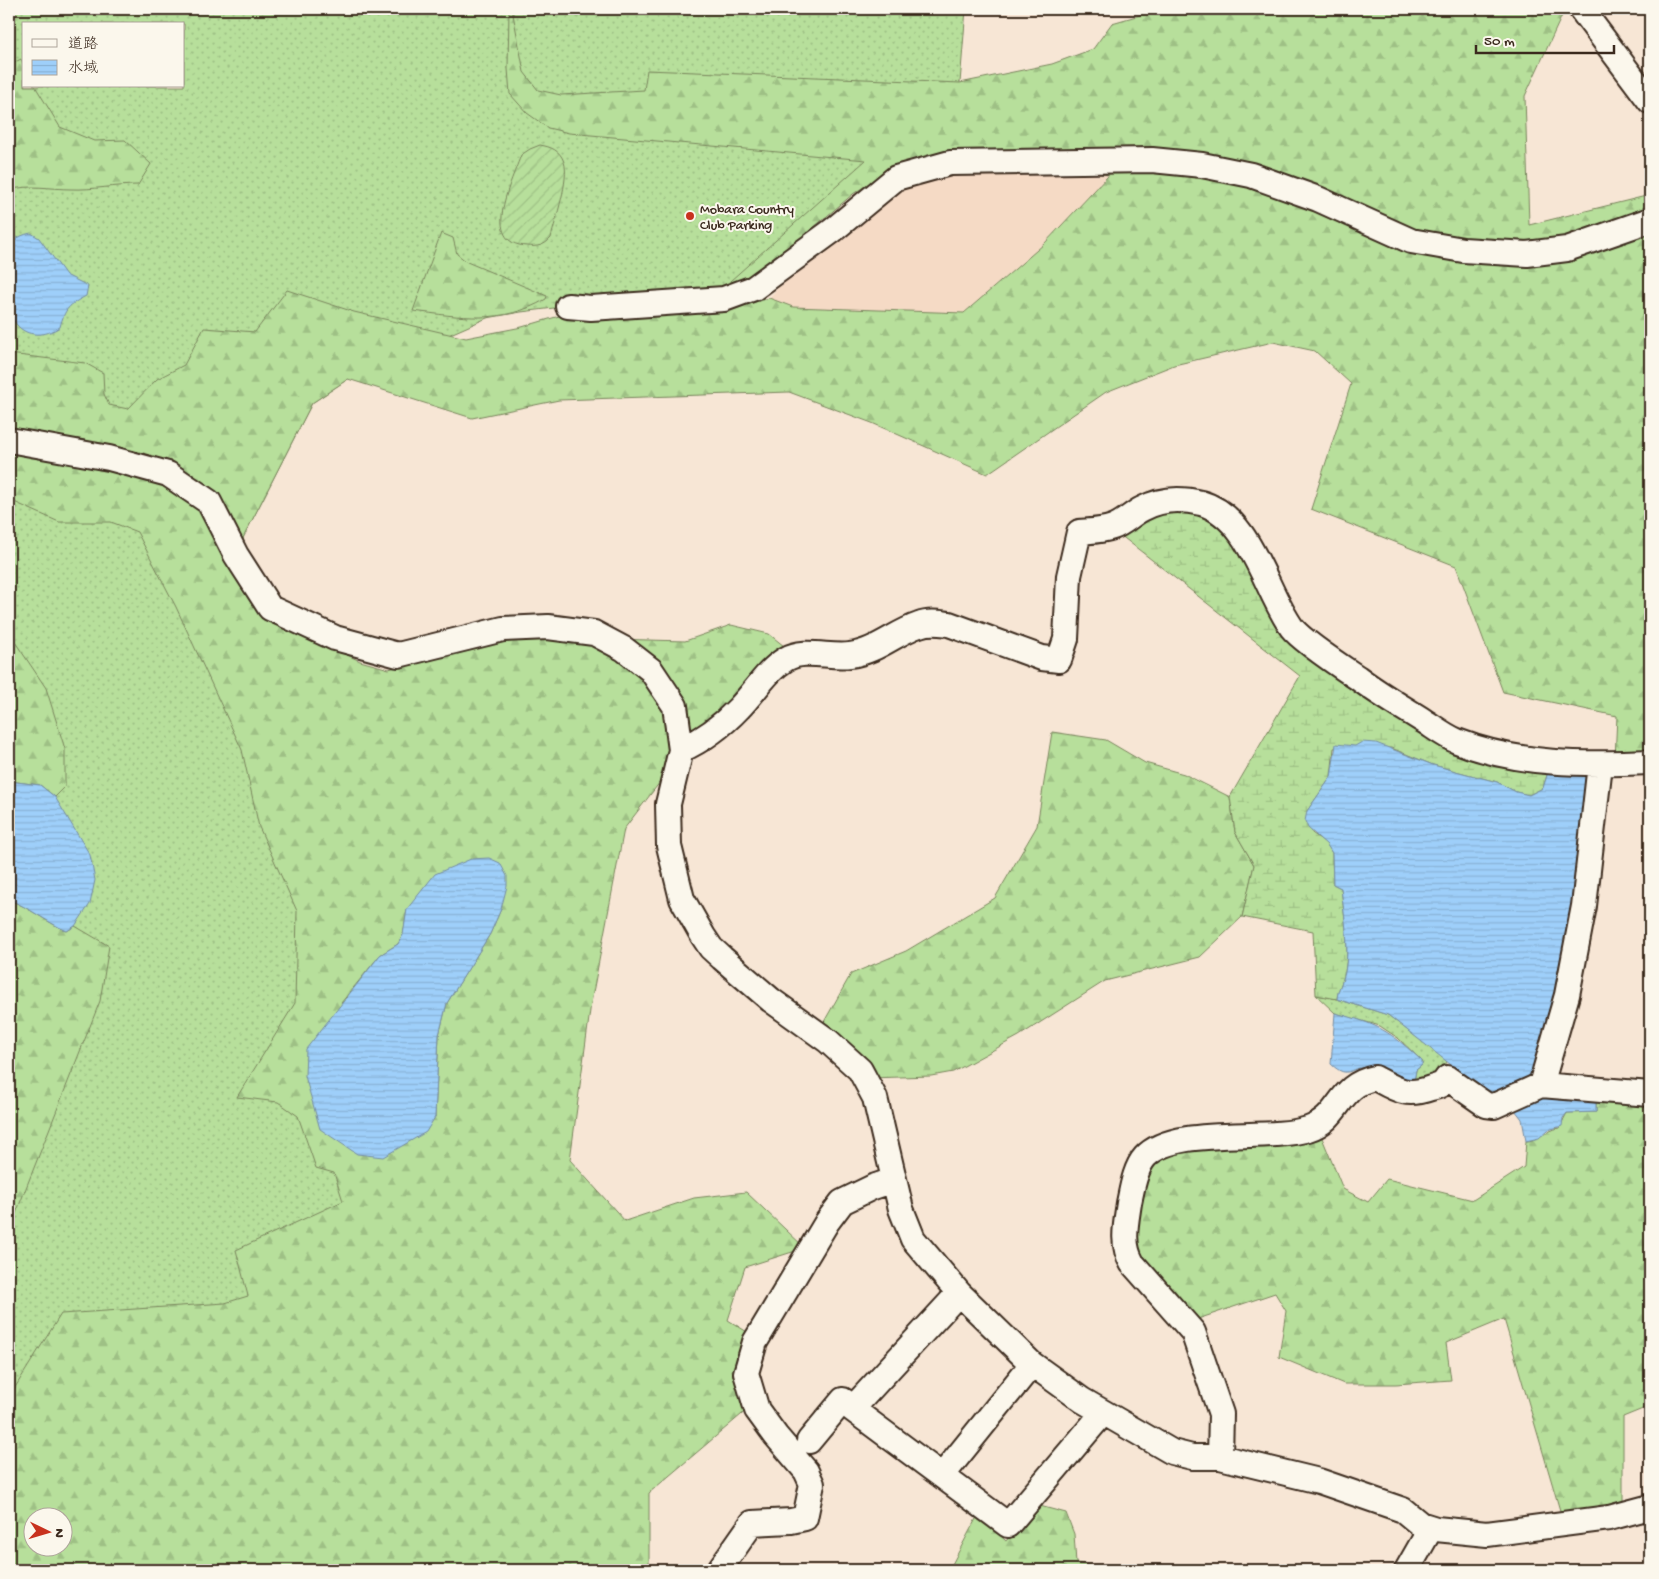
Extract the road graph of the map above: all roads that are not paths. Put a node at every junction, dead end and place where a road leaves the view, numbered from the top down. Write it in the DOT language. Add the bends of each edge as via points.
graph roads {
  1 [pos="1581,9"];
  2 [pos="1650,101"];
  3 [pos="1650,220"];
  4 [pos="568,306"];
  5 [pos="9,440"];
  6 [pos="681,750"];
  7 [pos="1650,762"];
  8 [pos="1600,764"];
  9 [pos="1541,1085"];
  10 [pos="1650,1094"];
  11 [pos="894,1180"];
  12 [pos="959,1294"];
  13 [pos="1032,1364"];
  14 [pos="852,1409"];
  15 [pos="1103,1414"];
  16 [pos="809,1441"];
  17 [pos="1220,1457"];
  18 [pos="950,1466"];
  19 [pos="1650,1507"];
  20 [pos="1431,1528"];
  21 [pos="719,1570"];
  22 [pos="1407,1570"];
  1 -- 2 [label="street"];
  3 -- 4 [label="street" via="1567,249 1527,254 1463,250 1411,241 1318,199 1251,175 1202,165 1142,160 950,162 896,178 832,231 754,288 724,299 591,308"];
  5 -- 6 [label="street" via="101,457 168,474 209,502 236,555 270,608 335,638 398,654 503,629 548,627 594,633 624,649 652,670 675,706"];
  6 -- 8 [label="street" via="699,742 717,728 785,659 810,654 850,655 882,645 919,624 949,624 1042,658 1059,660 1066,639 1069,576 1079,532 1114,526 1142,509 1174,500 1214,508 1227,518 1255,555 1292,628 1390,701 1455,740 1507,757"];
  6 -- 11 [label="street" via="671,783 667,824 682,899 711,948 860,1070 874,1098"];
  7 -- 8 [label="street"];
  8 -- 9 [label="street" via="1582,915 1567,995"];
  9 -- 10 [label="street"];
  9 -- 17 [label="street" via="1494,1106 1486,1105 1447,1078 1443,1084 1418,1093 1401,1092 1375,1078 1361,1080 1350,1088 1321,1123 1308,1130 1179,1140 1144,1158 1133,1186 1126,1252 1193,1332 1220,1414"];
  11 -- 12 [label="street" via="913,1239"];
  11 -- 21 [label="street" via="842,1202 755,1342 746,1374 757,1410 806,1471 812,1484 811,1497 805,1518 752,1523"];
  12 -- 13 [label="street"];
  12 -- 14 [label="street"];
  13 -- 15 [label="street"];
  13 -- 18 [label="street"];
  14 -- 15 [label="street" via="1008,1525"];
  14 -- 16 [label="street" via="843,1400"];
  15 -- 17 [label="street" via="1172,1452 1192,1457"];
  17 -- 20 [label="street" via="1327,1484 1403,1510 1420,1524"];
  19 -- 20 [label="street" via="1609,1518 1487,1534"];
  20 -- 22 [label="street"];
}
